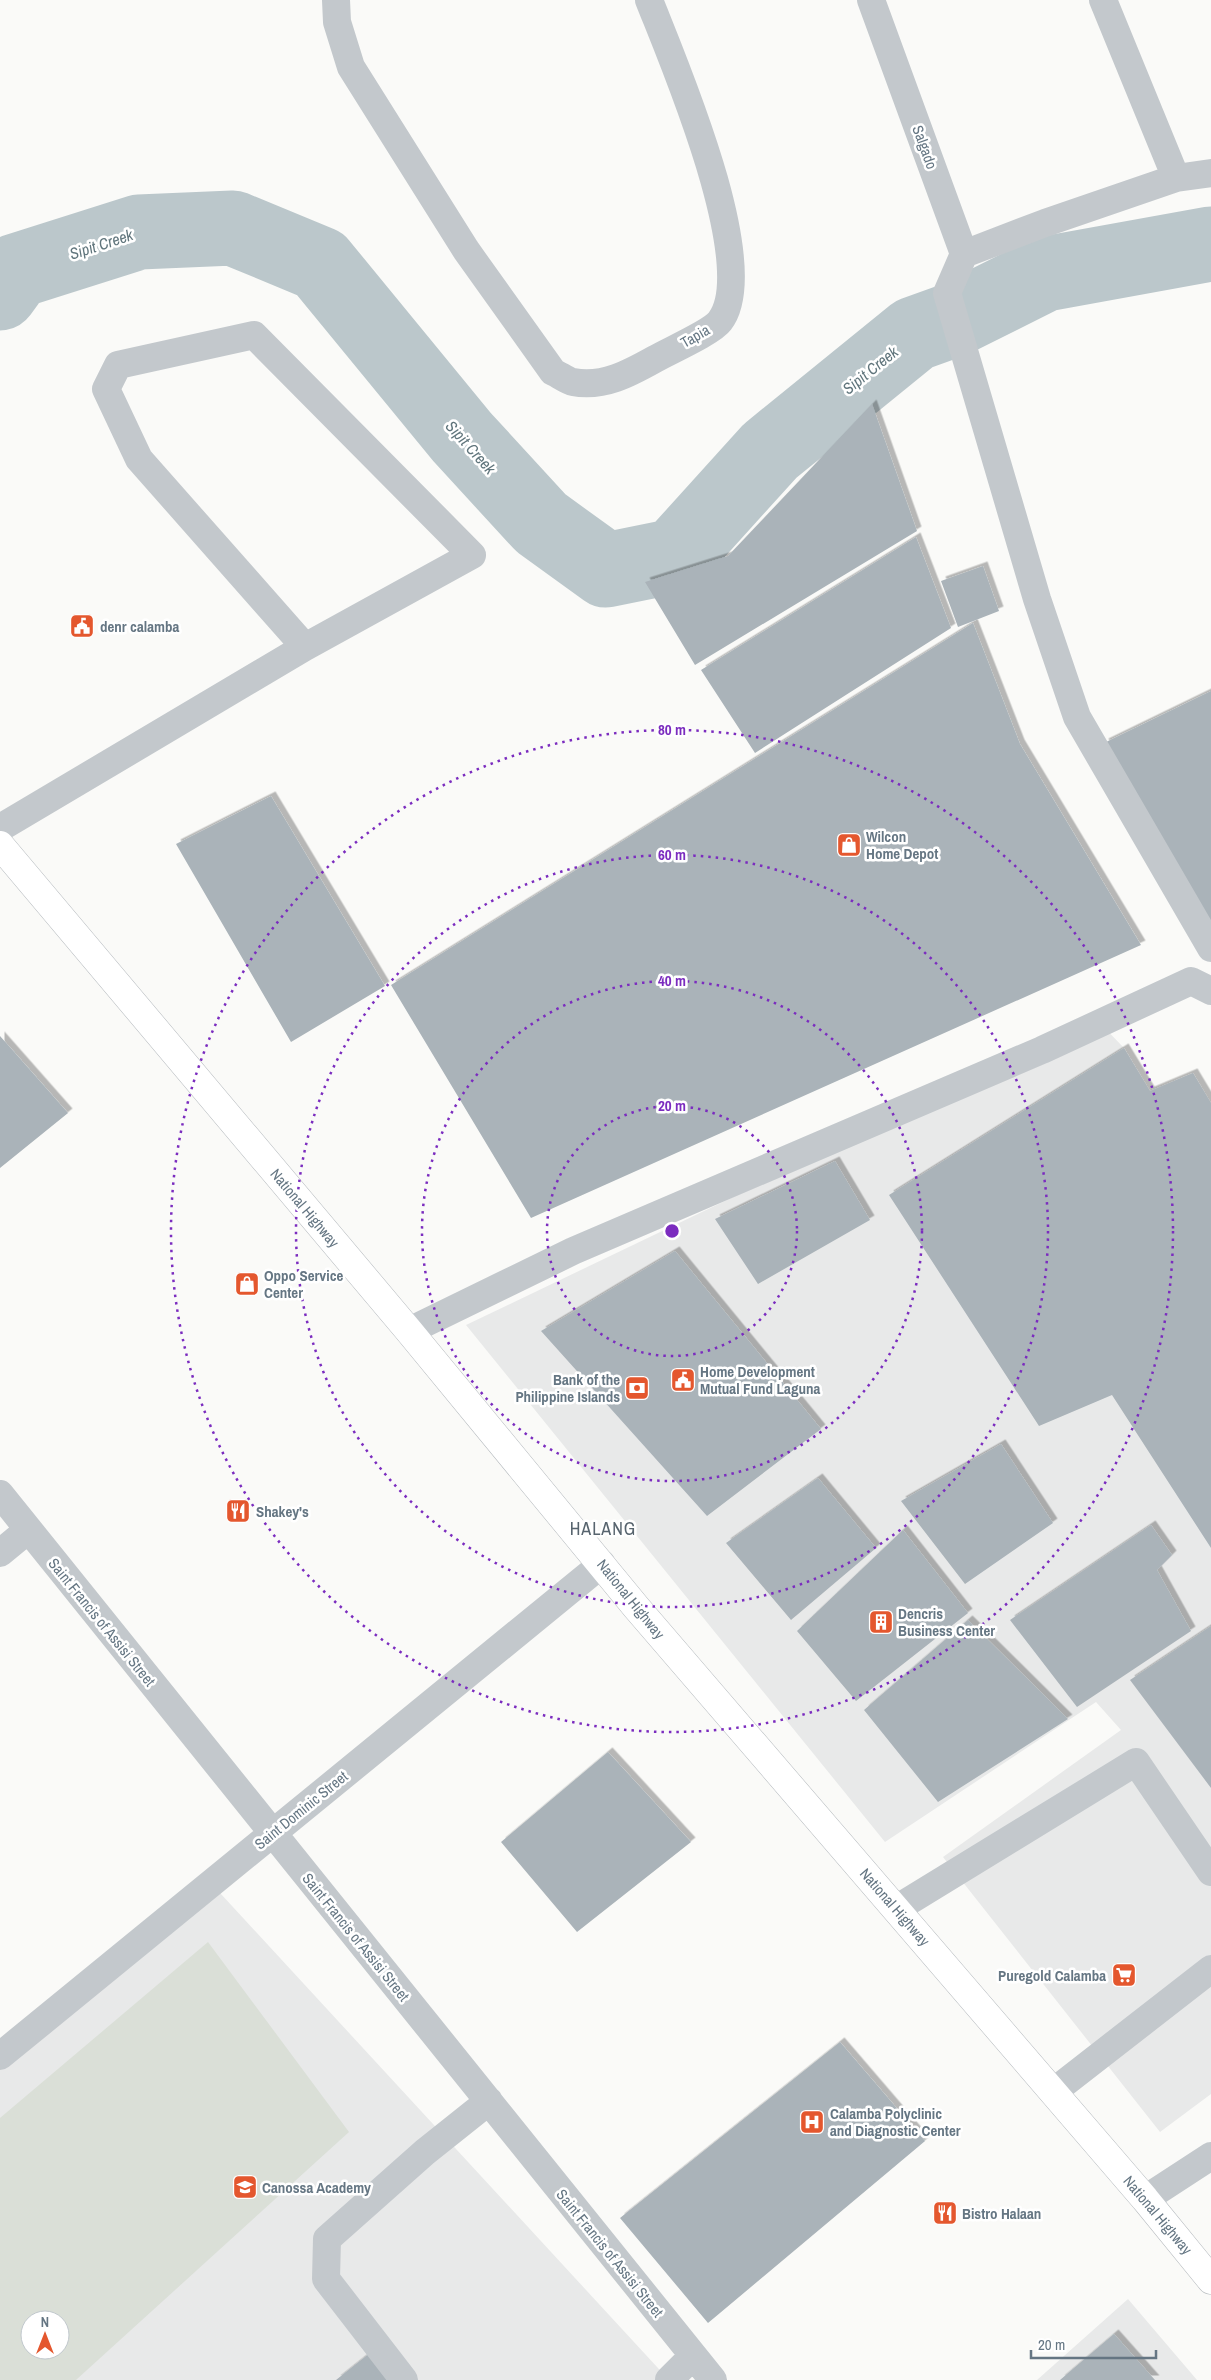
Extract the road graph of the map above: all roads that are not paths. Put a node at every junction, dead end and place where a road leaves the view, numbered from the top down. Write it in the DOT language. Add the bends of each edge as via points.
graph roads {
  1 [pos="336,0"];
  2 [pos="649,0"];
  3 [pos="871,0"];
  4 [pos="1103,0"];
  5 [pos="1211,173"];
  6 [pos="1176,178"];
  7 [pos="964,254"];
  8 [pos="305,647"];
  9 [pos="0,828"];
  10 [pos="0,845"];
  11 [pos="1211,948"];
  12 [pos="1211,991"];
  13 [pos="409,1331"];
  14 [pos="0,1494"];
  15 [pos="28,1530"];
  16 [pos="0,1553"];
  17 [pos="602,1564"];
  18 [pos="272,1833"];
  19 [pos="1211,1872"];
  20 [pos="896,1908"];
  21 [pos="1211,1969"];
  22 [pos="0,2056"];
  23 [pos="1054,2092"];
  24 [pos="489,2101"];
  25 [pos="1211,2156"];
  26 [pos="1145,2199"];
  27 [pos="1211,2280"];
  28 [pos="693,2356"];
  29 [pos="404,2380"];
  30 [pos="669,2380"];
  31 [pos="713,2380"];
  1 -- 2 [label="street, Tapia" via="337,22 352,67 466,250 554,372 572,382 594,384 625,375 720,322 730,300 732,277 725,222 699,130"];
  3 -- 7 [label="street, Salgado"];
  4 -- 6 [label="street"];
  5 -- 6 [label="street"];
  6 -- 7 [label="street"];
  7 -- 11 [label="street" via="947,293 1037,599 1077,717"];
  8 -- 8 [label="street" via="472,555 254,335 118,365 106,389 139,459"];
  8 -- 9 [label="street"];
  10 -- 13 [label="main road, National Highway"];
  12 -- 13 [label="street" via="1191,981 1042,1050 573,1251"];
  13 -- 17 [label="main road, National Highway"];
  14 -- 15 [label="street, Saint Francis of Assisi Street"];
  15 -- 16 [label="street"];
  15 -- 18 [label="street, Saint Francis of Assisi Street"];
  17 -- 18 [label="street, Saint Dominic Street"];
  17 -- 20 [label="main road, National Highway"];
  18 -- 22 [label="street, Saint Dominic Street"];
  18 -- 24 [label="street, Saint Francis of Assisi Street"];
  19 -- 20 [label="street" via="1136,1762"];
  20 -- 23 [label="main road, National Highway"];
  21 -- 23 [label="street"];
  23 -- 26 [label="main road, National Highway"];
  24 -- 28 [label="street, Saint Francis of Assisi Street"];
  24 -- 29 [label="street" via="425,2152 327,2239 326,2279"];
  25 -- 26 [label="street"];
  26 -- 27 [label="main road, National Highway"];
  28 -- 30 [label="street"];
  28 -- 31 [label="street, Saint Francis of Assisi Street"];
}
